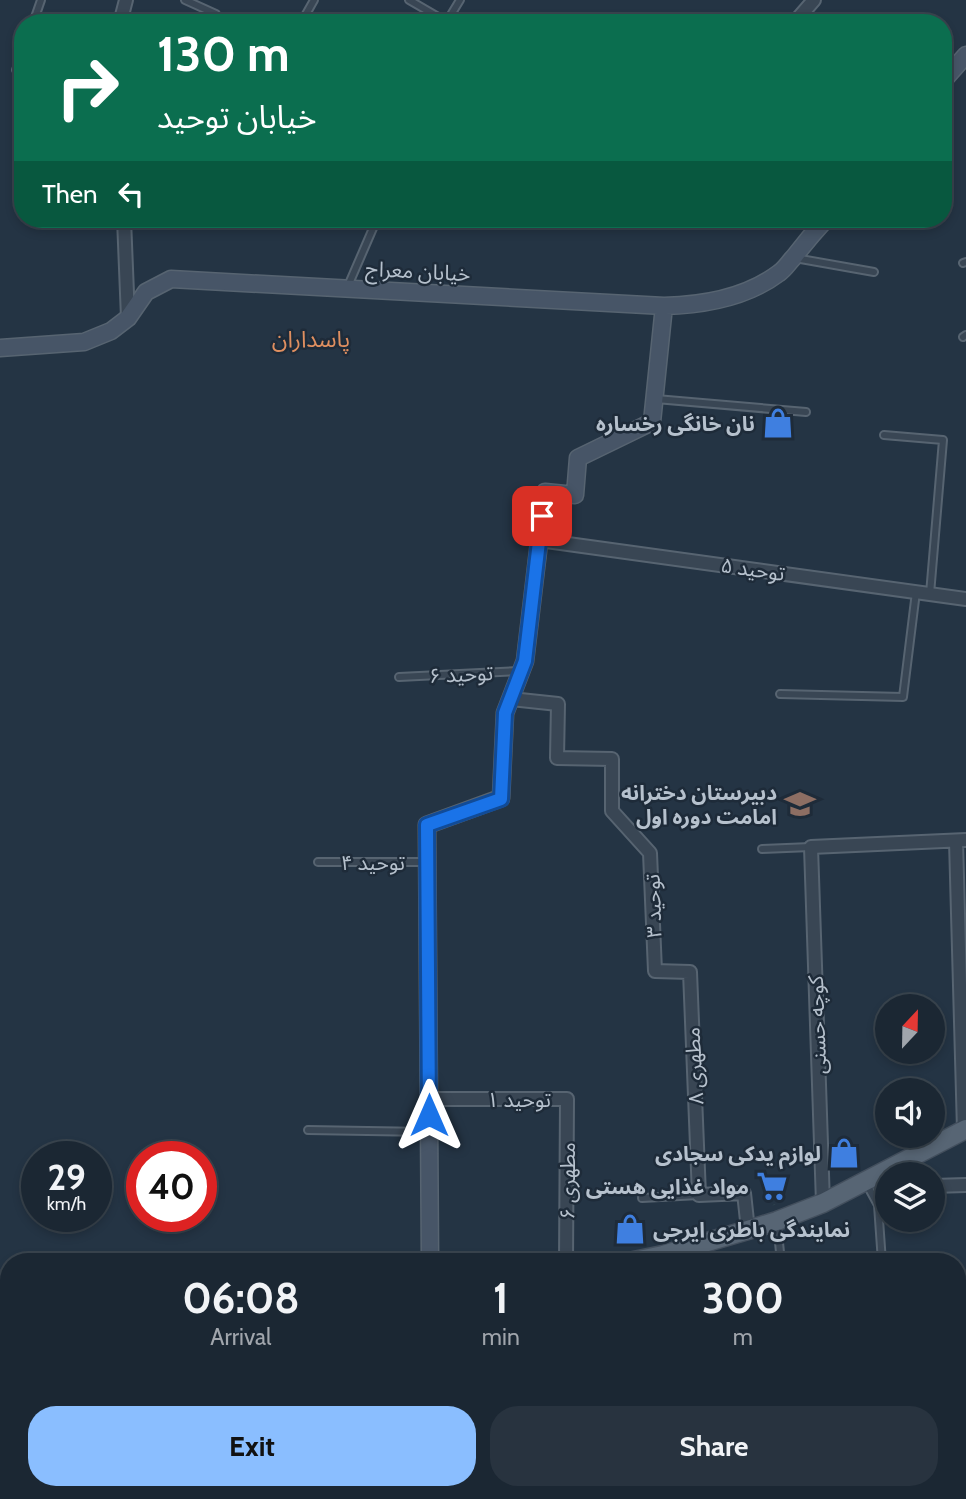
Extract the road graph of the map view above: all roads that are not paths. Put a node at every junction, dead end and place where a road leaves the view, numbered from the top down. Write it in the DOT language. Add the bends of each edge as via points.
graph roads {
  1 [pos="185,0"];
  2 [pos="410,0"];
  3 [pos="814,0"];
  4 [pos="216,14"];
  5 [pos="433,14"];
  6 [pos="802,14"];
  7 [pos="966,55"];
  8 [pos="952,71"];
  9 [pos="124,228"];
  10 [pos="373,228"];
  11 [pos="815,228"];
  12 [pos="793,257"];
  13 [pos="874,272"];
  14 [pos="347,288"];
  15 [pos="664,306"];
  16 [pos="128,318"];
  17 [pos="0,348"];
  18 [pos="654,399"];
  19 [pos="806,412"];
  20 [pos="884,435"];
  21 [pos="539,540"];
  22 [pos="923,593"];
  23 [pos="966,599"];
  24 [pos="522,670"];
  25 [pos="400,677"];
  26 [pos="780,694"];
  27 [pos="511,699"];
  28 [pos="961,840"];
  29 [pos="811,847"];
  30 [pos="762,849"];
  31 [pos="318,862"];
  32 [pos="427,862"];
  33 [pos="655,971"];
  34 [pos="429,1099"];
  35 [pos="567,1099"];
  36 [pos="965,1129"];
  37 [pos="308,1130"];
  38 [pos="429,1132"];
  39 [pos="914,1162"];
  40 [pos="875,1178"];
  41 [pos="866,1181"];
  42 [pos="966,1185"];
  43 [pos="945,1186"];
  44 [pos="699,1195"];
  45 [pos="642,1198"];
  46 [pos="823,1203"];
  47 [pos="777,1221"];
  48 [pos="748,1230"];
  49 [pos="430,1253"];
  50 [pos="566,1253"];
  51 [pos="670,1253"];
  52 [pos="780,1253"];
  53 [pos="881,1253"];
  1 -- 4 [label="lane"];
  2 -- 5 [label="lane"];
  3 -- 6 [label="street"];
  7 -- 8 [label="street"];
  9 -- 16 [label="street"];
  10 -- 14 [label="lane"];
  11 -- 12 [label="street, خیابان معراج"];
  12 -- 13 [label="lane"];
  12 -- 15 [label="street, خیابان معراج" via="780,272 737,295"];
  14 -- 15 [label="street, خیابان معراج"];
  14 -- 16 [label="street, خیابان معراج" via="171,279 146,292"];
  15 -- 18 [label="street"];
  16 -- 17 [label="street, خیابان معراج" via="83,342"];
  18 -- 19 [label="lane"];
  18 -- 21 [label="street" via="652,422 578,458 575,495 545,492"];
  20 -- 22 [label="lane" via="943,440"];
  21 -- 22 [label="street, توحید ۵"];
  21 -- 24 [label="street"];
  22 -- 23 [label="street, توحید ۵"];
  22 -- 26 [label="lane" via="903,697"];
  24 -- 25 [label="lane, توحید ۶"];
  24 -- 27 [label="street"];
  27 -- 32 [label="street" via="505,713 501,799 427,825"];
  27 -- 33 [label="street, توحید ۳" via="558,704 557,758 612,759 612,811 650,853"];
  28 -- 29 [label="street"];
  28 -- 36 [label="street"];
  29 -- 30 [label="lane"];
  29 -- 46 [label="street, کوچه حسنی"];
  31 -- 32 [label="lane, توحید ۴"];
  32 -- 34 [label="street"];
  33 -- 44 [label="street, مطهری ۸" via="690,972"];
  34 -- 35 [label="street, توحید ۱"];
  34 -- 38 [label="street"];
  35 -- 50 [label="street, مطهری ۶"];
  36 -- 39 [label="main road"];
  37 -- 38 [label="lane"];
  38 -- 49 [label="street"];
  40 -- 41 [label="main road"];
  41 -- 46 [label="main road"];
  41 -- 53 [label="lane" via="878,1205"];
  42 -- 43 [label="street"];
  44 -- 45 [label="lane"];
  44 -- 48 [label="street" via="744,1193"];
  46 -- 47 [label="main road"];
  47 -- 48 [label="main road"];
  47 -- 52 [label="lane"];
  48 -- 51 [label="main road"];
}
